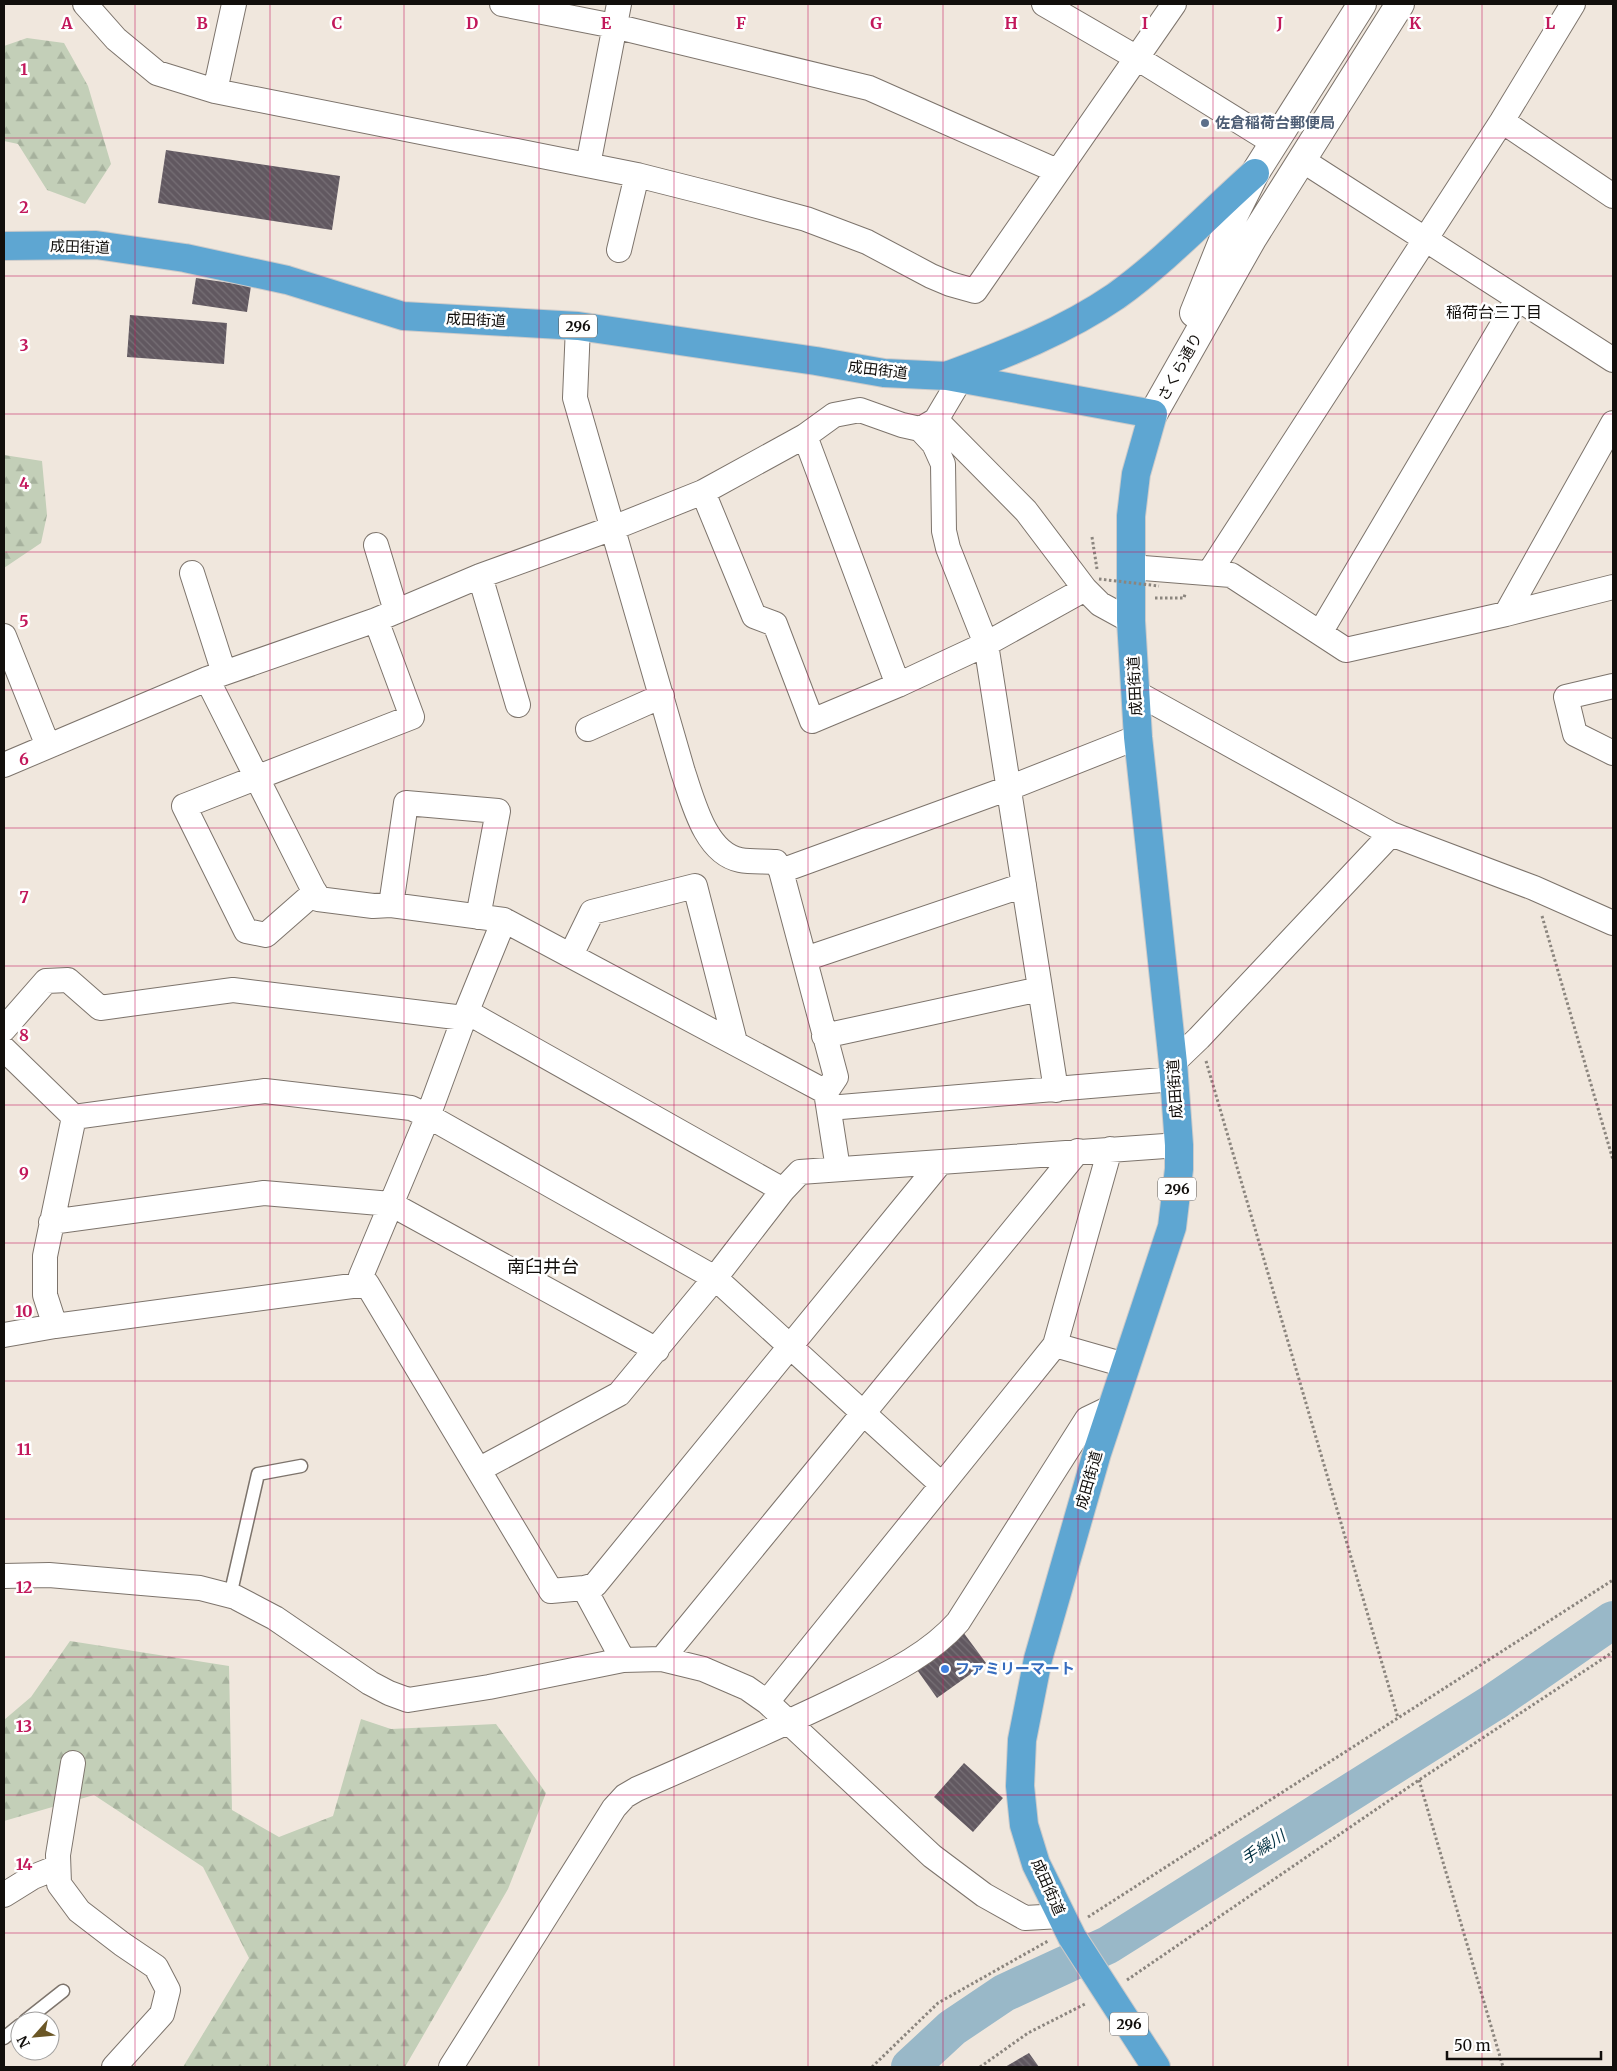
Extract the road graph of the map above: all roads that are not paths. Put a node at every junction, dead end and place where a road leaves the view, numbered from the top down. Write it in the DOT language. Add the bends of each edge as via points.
graph roads {
  1 [pos="85,4"];
  2 [pos="234,4"];
  3 [pos="502,4"];
  4 [pos="1044,4"];
  5 [pos="1174,4"];
  6 [pos="1362,4"];
  7 [pos="1400,4"];
  8 [pos="1573,4"];
  9 [pos="617,15"];
  10 [pos="1137,58"];
  11 [pos="216,91"];
  12 [pos="1502,121"];
  13 [pos="1274,143"];
  14 [pos="1302,160"];
  15 [pos="588,165"];
  16 [pos="1057,171"];
  17 [pos="1255,173"];
  18 [pos="637,175"];
  19 [pos="1613,196"];
  20 [pos="1426,238"];
  21 [pos="4,246"];
  22 [pos="619,250"];
  23 [pos="1517,300"];
  24 [pos="578,326"];
  25 [pos="1613,360"];
  26 [pos="954,377"];
  27 [pos="1154,414"];
  28 [pos="1613,423"];
  29 [pos="928,424"];
  30 [pos="805,436"];
  31 [pos="703,492"];
  32 [pos="614,528"];
  33 [pos="376,545"];
  34 [pos="1131,568"];
  35 [pos="192,573"];
  36 [pos="1209,573"];
  37 [pos="480,576"];
  38 [pos="1092,584"];
  39 [pos="1613,587"];
  40 [pos="1506,614"];
  41 [pos="386,615"];
  42 [pos="1131,621"];
  43 [pos="1320,633"];
  44 [pos="4,636"];
  45 [pos="986,644"];
  46 [pos="215,676"];
  47 [pos="898,685"];
  48 [pos="1613,686"];
  49 [pos="1135,692"];
  50 [pos="662,696"];
  51 [pos="518,705"];
  52 [pos="588,729"];
  53 [pos="1138,737"];
  54 [pos="48,746"];
  55 [pos="1613,753"];
  56 [pos="4,765"];
  57 [pos="258,777"];
  58 [pos="1009,788"];
  59 [pos="1391,834"];
  60 [pos="781,870"];
  61 [pos="1024,885"];
  62 [pos="315,892"];
  63 [pos="391,905"];
  64 [pos="478,917"];
  65 [pos="504,920"];
  66 [pos="1613,923"];
  67 [pos="571,955"];
  68 [pos="805,960"];
  69 [pos="1040,988"];
  70 [pos="465,1015"];
  71 [pos="4,1029"];
  72 [pos="824,1036"];
  73 [pos="735,1042"];
  74 [pos="4,1049"];
  75 [pos="1173,1071"];
  76 [pos="1056,1090"];
  77 [pos="827,1100"];
  78 [pos="428,1116"];
  79 [pos="74,1117"];
  80 [pos="1179,1145"];
  81 [pos="1110,1149"];
  82 [pos="1078,1152"];
  83 [pos="940,1163"];
  84 [pos="838,1169"];
  85 [pos="783,1190"];
  86 [pos="391,1204"];
  87 [pos="51,1222"];
  88 [pos="715,1278"];
  89 [pos="368,1284"];
  90 [pos="55,1326"];
  91 [pos="4,1335"];
  92 [pos="1055,1345"];
  93 [pos="790,1346"];
  94 [pos="657,1350"];
  95 [pos="1125,1365"];
  96 [pos="1112,1407"];
  97 [pos="863,1413"];
  98 [pos="301,1466"];
  99 [pos="480,1469"];
  100 [pos="941,1484"];
  101 [pos="4,1576"];
  102 [pos="584,1588"];
  103 [pos="230,1596"];
  104 [pos="662,1659"];
  105 [pos="623,1660"];
  106 [pos="766,1702"];
  107 [pos="787,1723"];
  108 [pos="72,1763"];
  109 [pos="58,1867"];
  110 [pos="4,1896"];
  111 [pos="1067,1927"];
  112 [pos="63,1990"];
  113 [pos="37,2011"];
  114 [pos="114,2067"];
  115 [pos="451,2067"];
  116 [pos="1156,2067"];
  1 -- 11 [label="street" via="116,38 157,72"];
  2 -- 11 [label="street"];
  3 -- 9 [label="street"];
  4 -- 10 [label="street"];
  5 -- 10 [label="street"];
  6 -- 13 [label="street, さくら通り"];
  7 -- 14 [label="street, さくら通り"];
  8 -- 12 [label="street"];
  9 -- 15 [label="street"];
  9 -- 16 [label="street" via="869,88"];
  10 -- 13 [label="street"];
  10 -- 16 [label="street"];
  11 -- 15 [label="street"];
  12 -- 19 [label="street"];
  12 -- 20 [label="street"];
  13 -- 17 [label="street, さくら通り"];
  14 -- 20 [label="street"];
  14 -- 27 [label="street, さくら通り" via="1252,239"];
  15 -- 18 [label="street"];
  16 -- 18 [label="street" via="975,291 931,276 867,242 806,219"];
  17 -- 26 [label="highway" via="1116,296 1069,325"];
  17 -- 27 [label="street, さくら通り" via="1230,223"];
  18 -- 22 [label="street"];
  20 -- 23 [label="street"];
  20 -- 36 [label="street"];
  21 -- 24 [label="highway, 成田街道 / 296" via="96,245 185,258 287,280 403,316"];
  23 -- 25 [label="street"];
  23 -- 43 [label="street"];
  24 -- 26 [label="highway, 成田街道 / 296" via="816,360 884,373"];
  24 -- 32 [label="street" via="575,398"];
  26 -- 27 [label="highway, 成田街道 / 296"];
  26 -- 29 [label="street"];
  27 -- 34 [label="highway, 成田街道 / 296" via="1136,474 1131,516"];
  28 -- 40 [label="street"];
  29 -- 30 [label="street" via="902,425 860,410 834,415"];
  29 -- 38 [label="street" via="1026,511"];
  29 -- 45 [label="street" via="943,464 944,531 948,548"];
  30 -- 31 [label="street"];
  30 -- 47 [label="street"];
  31 -- 32 [label="street"];
  31 -- 47 [label="street" via="754,616 775,624 812,721"];
  32 -- 37 [label="street"];
  32 -- 50 [label="street"];
  33 -- 41 [label="street"];
  34 -- 36 [label="street"];
  34 -- 42 [label="highway, 成田街道 / 296"];
  35 -- 46 [label="street"];
  36 -- 43 [label="street" via="1231,575"];
  37 -- 41 [label="street"];
  37 -- 51 [label="street"];
  38 -- 42 [label="street" via="1100,604"];
  38 -- 45 [label="street"];
  39 -- 40 [label="street"];
  40 -- 43 [label="street" via="1346,650"];
  41 -- 46 [label="street"];
  41 -- 57 [label="street" via="412,717"];
  42 -- 49 [label="highway, 成田街道 / 296"];
  44 -- 54 [label="street"];
  45 -- 47 [label="street"];
  45 -- 58 [label="street"];
  46 -- 54 [label="street"];
  46 -- 57 [label="street"];
  48 -- 55 [label="street" via="1566,697 1575,734"];
  49 -- 53 [label="highway, 成田街道 / 296"];
  49 -- 59 [label="street"];
  50 -- 52 [label="street"];
  50 -- 60 [label="street" via="702,825 724,854 740,860 776,862"];
  53 -- 58 [label="street"];
  53 -- 75 [label="highway, 成田街道 / 296"];
  54 -- 56 [label="street"];
  57 -- 62 [label="street"];
  57 -- 62 [label="street" via="184,806 246,931 266,934"];
  58 -- 60 [label="street"];
  58 -- 61 [label="street"];
  59 -- 66 [label="street" via="1534,888"];
  59 -- 75 [label="street" via="1199,1038"];
  60 -- 68 [label="street"];
  61 -- 68 [label="street"];
  61 -- 69 [label="street"];
  62 -- 63 [label="street" via="318,899"];
  63 -- 64 [label="street"];
  63 -- 64 [label="street" via="406,803 498,811"];
  64 -- 65 [label="street"];
  65 -- 67 [label="street"];
  65 -- 70 [label="street"];
  67 -- 73 [label="street"];
  67 -- 73 [label="street" via="592,912 695,886"];
  68 -- 72 [label="street"];
  69 -- 72 [label="street"];
  69 -- 76 [label="street"];
  70 -- 71 [label="street" via="233,990 100,1008 68,980 46,980"];
  70 -- 78 [label="street"];
  70 -- 85 [label="street"];
  72 -- 77 [label="street" via="836,1077"];
  73 -- 77 [label="street"];
  74 -- 79 [label="street"];
  75 -- 76 [label="street"];
  75 -- 80 [label="highway, 成田街道 / 296"];
  76 -- 77 [label="street"];
  77 -- 84 [label="street"];
  78 -- 79 [label="street" via="411,1108 264,1091"];
  78 -- 86 [label="street"];
  78 -- 88 [label="street"];
  79 -- 87 [label="street"];
  80 -- 81 [label="street"];
  80 -- 95 [label="highway, 成田街道 / 296" via="1172,1227"];
  81 -- 82 [label="street"];
  81 -- 92 [label="street"];
  82 -- 83 [label="street"];
  82 -- 97 [label="street"];
  83 -- 84 [label="street"];
  83 -- 93 [label="street"];
  84 -- 85 [label="street" via="800,1172"];
  85 -- 88 [label="street"];
  86 -- 87 [label="street" via="264,1193"];
  86 -- 89 [label="street" via="362,1276"];
  86 -- 94 [label="street"];
  87 -- 90 [label="street" via="44,1256 45,1295"];
  88 -- 93 [label="street"];
  88 -- 94 [label="street"];
  89 -- 90 [label="street"];
  89 -- 99 [label="street"];
  90 -- 91 [label="street"];
  92 -- 95 [label="street"];
  92 -- 100 [label="street"];
  93 -- 97 [label="street"];
  93 -- 102 [label="street" via="595,1585"];
  94 -- 99 [label="street" via="619,1394"];
  95 -- 96 [label="highway, 成田街道 / 296"];
  96 -- 107 [label="street" via="1087,1419 958,1622 946,1635 892,1671"];
  96 -- 111 [label="highway, 成田街道 / 296" via="1038,1659 1022,1740 1020,1786 1024,1825 1036,1864"];
  97 -- 100 [label="street"];
  97 -- 104 [label="street"];
  98 -- 103 [label="lane" via="258,1474"];
  99 -- 102 [label="street" via="552,1591"];
  100 -- 106 [label="street"];
  101 -- 103 [label="street" via="48,1576 200,1588"];
  102 -- 105 [label="street"];
  103 -- 105 [label="street" via="275,1618 370,1683 408,1700"];
  104 -- 105 [label="street"];
  104 -- 106 [label="street" via="703,1669 747,1688"];
  106 -- 107 [label="street"];
  107 -- 111 [label="street" via="932,1856 984,1895 1025,1918"];
  107 -- 115 [label="street" via="625,1796 614,1808"];
  108 -- 109 [label="street"];
  109 -- 110 [label="street" via="32,1877"];
  109 -- 114 [label="street" via="60,1884 79,1911 156,1967 168,1990 162,2014"];
  111 -- 116 [label="highway, 成田街道 / 296"];
  112 -- 113 [label="lane"];
}
